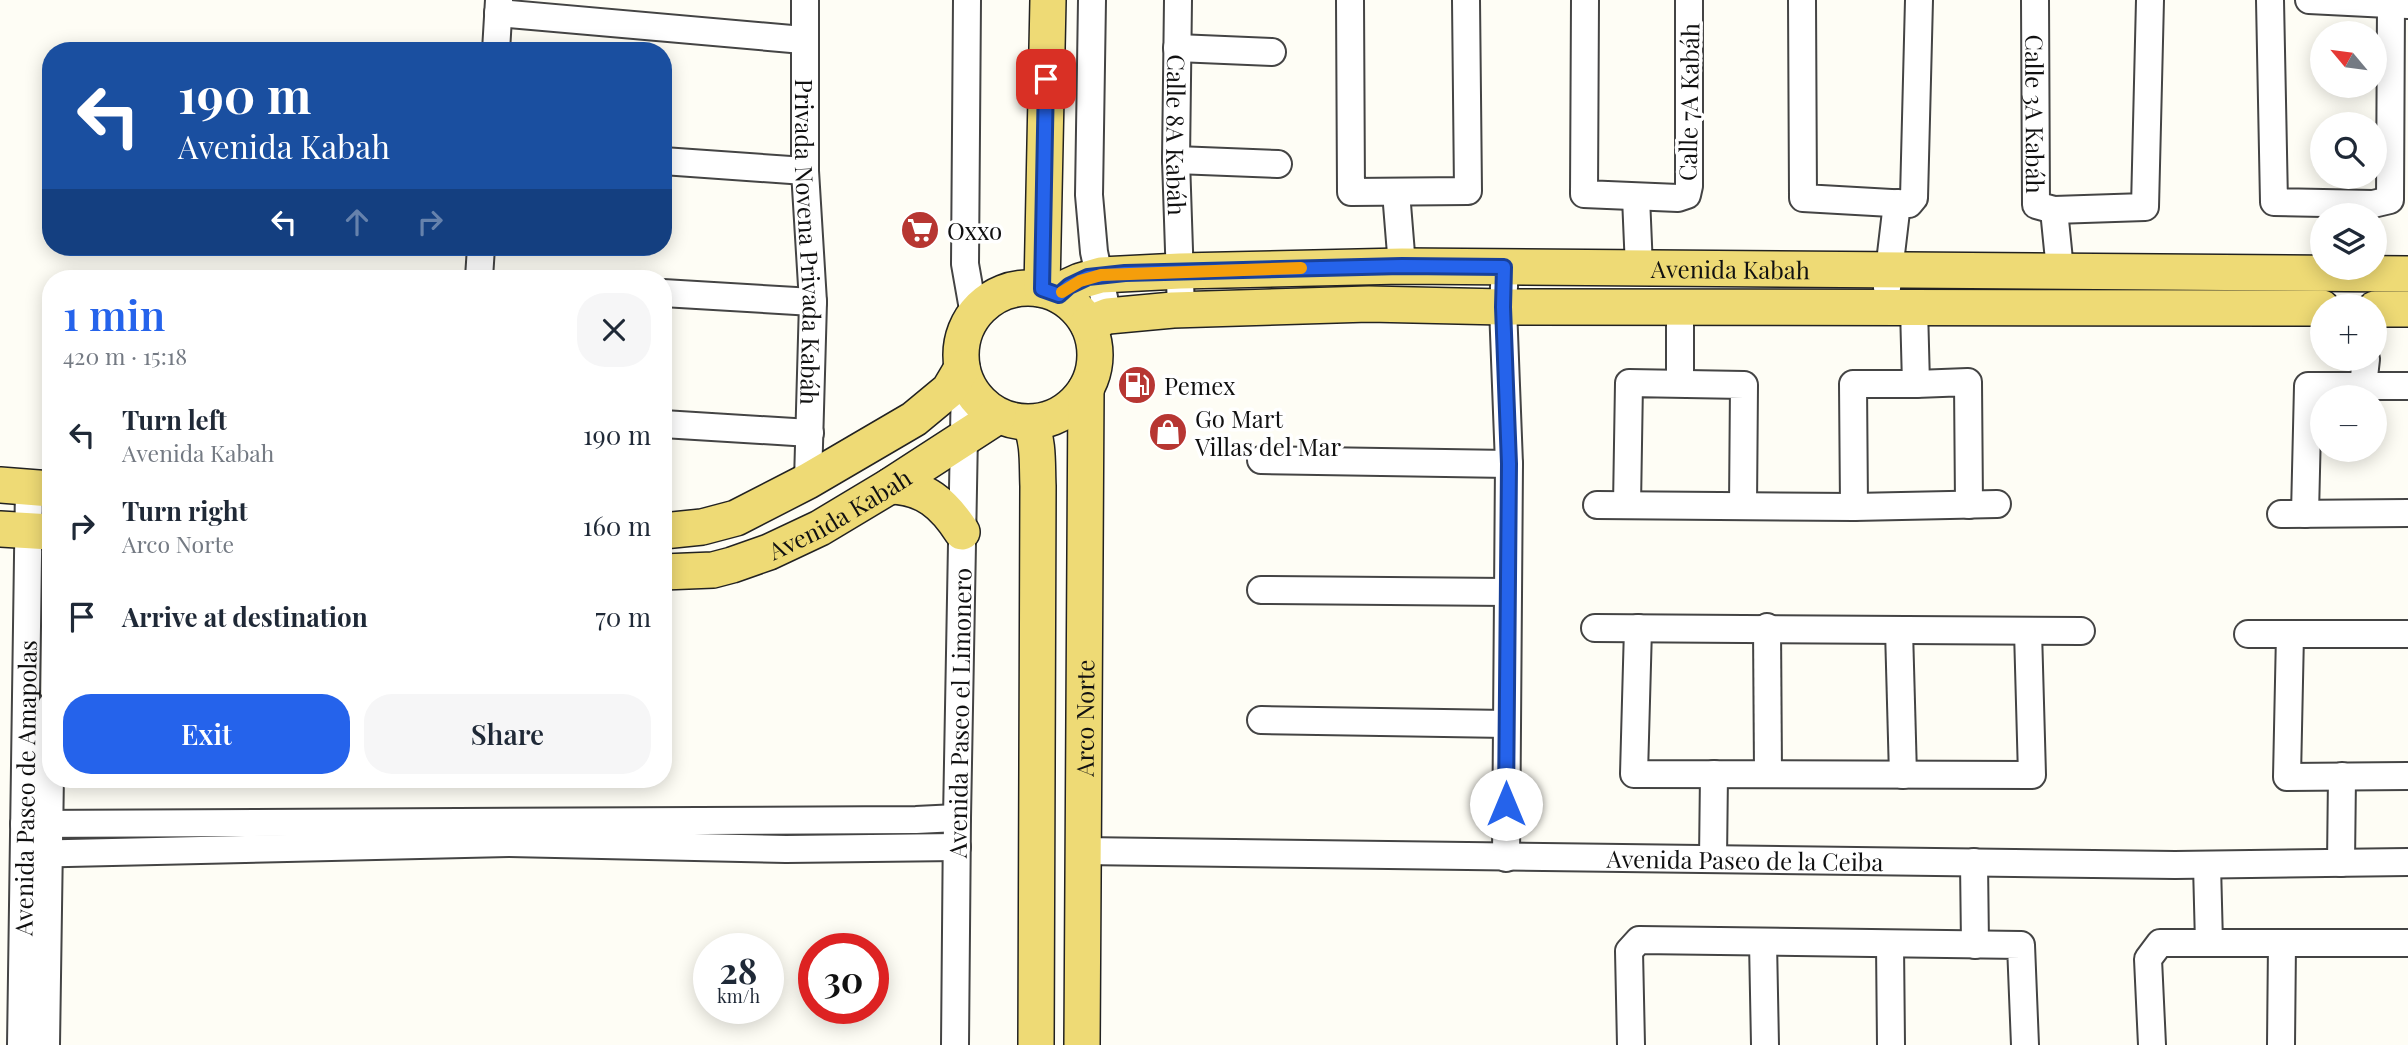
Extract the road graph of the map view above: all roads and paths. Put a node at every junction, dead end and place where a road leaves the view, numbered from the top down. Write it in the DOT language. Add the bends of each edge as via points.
graph roads {
  1 [pos="805,0"];
  2 [pos="967,0"];
  3 [pos="1048,0"];
  4 [pos="1092,0"];
  5 [pos="1178,0"];
  6 [pos="1349,0"];
  7 [pos="1466,0"];
  8 [pos="1585,0"];
  9 [pos="1689,0"];
  10 [pos="1802,0"];
  11 [pos="1919,0"];
  12 [pos="2035,0"];
  13 [pos="2150,0"];
  14 [pos="2270,0"];
  15 [pos="2309,0"];
  16 [pos="2399,4"];
  17 [pos="499,6"];
  18 [pos="803,40"];
  19 [pos="497,42"];
  20 [pos="1177,48"];
  21 [pos="1272,52"];
  22 [pos="1176,160"];
  23 [pos="672,162"];
  24 [pos="1278,163"];
  25 [pos="805,171"];
  26 [pos="1396,192"];
  27 [pos="1636,197"];
  28 [pos="1897,203"];
  29 [pos="2385,203"];
  30 [pos="2310,205"];
  31 [pos="2054,210"];
  32 [pos="1402,266"];
  33 [pos="1504,267"];
  34 [pos="1639,268"];
  35 [pos="1888,270"];
  36 [pos="2060,270"];
  37 [pos="1180,271"];
  38 [pos="2310,271"];
  39 [pos="2387,272"];
  40 [pos="2408,274"];
  41 [pos="1101,275"];
  42 [pos="1050,292"];
  43 [pos="672,294"];
  44 [pos="813,302"];
  45 [pos="1503,307"];
  46 [pos="1680,307"];
  47 [pos="1900,307"];
  48 [pos="2310,308"];
  49 [pos="2387,309"];
  50 [pos="2408,309"];
  51 [pos="1181,310"];
  52 [pos="974,315"];
  53 [pos="1098,320"];
  54 [pos="964,374"];
  55 [pos="1680,383"];
  56 [pos="1916,384"];
  57 [pos="2310,386"];
  58 [pos="2387,386"];
  59 [pos="2408,386"];
  60 [pos="1086,389"];
  61 [pos="1014,419"];
  62 [pos="672,425"];
  63 [pos="810,433"];
  64 [pos="964,438"];
  65 [pos="1261,460"];
  66 [pos="1509,464"];
  67 [pos="808,481"];
  68 [pos="890,486"];
  69 [pos="27,487"];
  70 [pos="1997,504"];
  71 [pos="1597,505"];
  72 [pos="1627,505"];
  73 [pos="1969,505"];
  74 [pos="1743,506"];
  75 [pos="1854,507"];
  76 [pos="2408,513"];
  77 [pos="672,530"];
  78 [pos="26,531"];
  79 [pos="962,533"];
  80 [pos="672,572"];
  81 [pos="1261,590"];
  82 [pos="1508,592"];
  83 [pos="1595,628"];
  84 [pos="1638,628"];
  85 [pos="1767,628"];
  86 [pos="1899,630"];
  87 [pos="2028,631"];
  88 [pos="2081,631"];
  89 [pos="2248,634"];
  90 [pos="2290,634"];
  91 [pos="2408,634"];
  92 [pos="1261,720"];
  93 [pos="1507,724"];
  94 [pos="1768,773"];
  95 [pos="1714,774"];
  96 [pos="1903,775"];
  97 [pos="2342,776"];
  98 [pos="2408,776"];
  99 [pos="42,781"];
  100 [pos="957,818"];
  101 [pos="37,823"];
  102 [pos="510,832"];
  103 [pos="957,847"];
  104 [pos="1082,851"];
  105 [pos="36,854"];
  106 [pos="1506,858"];
  107 [pos="1713,859"];
  108 [pos="1974,862"];
  109 [pos="2408,862"];
  110 [pos="2341,863"];
  111 [pos="2207,864"];
  112 [pos="24,895"];
  113 [pos="1763,942"];
  114 [pos="2209,943"];
  115 [pos="2283,943"];
  116 [pos="2408,943"];
  117 [pos="1890,944"];
  118 [pos="1975,945"];
  119 [pos="21,1045"];
  120 [pos="46,1045"];
  121 [pos="955,1045"];
  122 [pos="1036,1045"];
  123 [pos="1082,1045"];
  124 [pos="1631,1045"];
  125 [pos="1765,1045"];
  126 [pos="1891,1045"];
  127 [pos="2025,1045"];
  128 [pos="2152,1045"];
  129 [pos="2281,1045"];
  1 -- 18 [label="street, Privada Novena Privada Kabáh"];
  2 -- 52 [label="street" via="965,264"];
  3 -- 42 [label="main road"];
  4 -- 41 [label="street" via="1089,195 1094,252"];
  5 -- 20 [label="street, Calle 8A Kabáh"];
  6 -- 26 [label="street" via="1351,192"];
  7 -- 26 [label="street" via="1468,191"];
  8 -- 27 [label="street, Calle 7A Kabáh" via="1584,194"];
  9 -- 27 [label="street, Calle 7A Kabáh" via="1689,186 1686,195 1678,198"];
  10 -- 28 [label="street" via="1803,198"];
  11 -- 28 [label="street" via="1914,198 1909,204"];
  12 -- 31 [label="street, Calle 3A Kabáh" via="2036,205"];
  13 -- 31 [label="street, Calle 3A Kabáh" via="2145,207"];
  14 -- 30 [label="street" via="2274,202"];
  15 -- 16 [label="street"];
  16 -- 29 [label="street" via="2390,200"];
  17 -- 18 [label="street"];
  17 -- 19 [label="street"];
  18 -- 25 [label="street, Privada Novena Privada Kabáh"];
  20 -- 21 [label="street"];
  20 -- 22 [label="street, Calle 8A Kabáh"];
  22 -- 24 [label="street"];
  22 -- 37 [label="street, Calle 8A Kabáh"];
  23 -- 25 [label="street"];
  25 -- 44 [label="street, Privada Novena Privada Kabáh"];
  26 -- 32 [label="street"];
  27 -- 34 [label="street"];
  28 -- 35 [label="street"];
  31 -- 36 [label="street"];
  32 -- 33 [label="main road, Avenida Kabah"];
  32 -- 37 [label="main road, Avenida Kabah"];
  33 -- 34 [label="main road, Avenida Kabah"];
  33 -- 45 [label="street"];
  34 -- 35 [label="main road, Avenida Kabah"];
  35 -- 36 [label="main road, Avenida Kabah"];
  35 -- 47 [label="street"];
  36 -- 38 [label="main road, Avenida Kabah"];
  37 -- 41 [label="main road, Avenida Kabah"];
  37 -- 51 [label="street, Calle 8A Kabáh"];
  39 -- 40 [label="main road, Avenida Kabah"];
  41 -- 42 [label="main road, Avenida Kabah"];
  41 -- 53 [label="street"];
  42 -- 52 [label="main road" via="1023,288 1004,292"];
  42 -- 53 [label="main road"];
  43 -- 44 [label="street"];
  44 -- 63 [label="street, Privada Novena Privada Kabáh"];
  45 -- 46 [label="main road, Avenida Kabah"];
  45 -- 51 [label="main road, Avenida Kabah" via="1369,303"];
  45 -- 66 [label="street"];
  46 -- 47 [label="main road, Avenida Kabah"];
  46 -- 55 [label="street"];
  47 -- 48 [label="main road, Avenida Kabah"];
  47 -- 56 [label="street"];
  49 -- 50 [label="main road"];
  51 -- 53 [label="main road, Avenida Kabah"];
  52 -- 54 [label="main road" via="963,341"];
  53 -- 60 [label="main road" via="1095,363"];
  54 -- 61 [label="main road" via="984,407"];
  54 -- 64 [label="street, Avenida Paseo el Limonero"];
  54 -- 67 [label="main road, Avenida Kabah" via="914,419"];
  55 -- 72 [label="street" via="1629,383"];
  55 -- 74 [label="street" via="1744,385"];
  56 -- 73 [label="street" via="1968,382"];
  56 -- 75 [label="street" via="1853,384"];
  57 -- 76 [label="street" via="2293,514"];
  58 -- 59 [label="street"];
  60 -- 61 [label="main road" via="1056,416"];
  60 -- 104 [label="main road, Arco Norte"];
  61 -- 64 [label="main road, Avenida Kabah"];
  61 -- 122 [label="main road, Arco Norte" via="1034,431 1038,486"];
  62 -- 63 [label="street"];
  63 -- 67 [label="street, Privada Novena Privada Kabáh"];
  64 -- 68 [label="main road, Avenida Kabah"];
  64 -- 79 [label="street, Avenida Paseo el Limonero"];
  65 -- 66 [label="street"];
  66 -- 82 [label="street"];
  67 -- 77 [label="main road, Avenida Kabah" via="736,518"];
  68 -- 79 [label="main road" via="915,489 936,500"];
  68 -- 80 [label="main road, Avenida Kabah" via="769,552 713,570"];
  69 -- 78 [label="street, Avenida Paseo de Amapolas"];
  70 -- 73 [label="street"];
  71 -- 72 [label="street"];
  72 -- 74 [label="street"];
  73 -- 75 [label="street"];
  74 -- 75 [label="street"];
  78 -- 101 [label="street, Avenida Paseo de Amapolas"];
  79 -- 100 [label="street, Avenida Paseo el Limonero"];
  81 -- 82 [label="street"];
  82 -- 93 [label="street"];
  83 -- 84 [label="street"];
  84 -- 85 [label="street"];
  84 -- 95 [label="street" via="1634,774"];
  85 -- 86 [label="street"];
  85 -- 94 [label="street"];
  86 -- 87 [label="street"];
  86 -- 96 [label="street"];
  87 -- 88 [label="street"];
  87 -- 96 [label="street" via="2032,775"];
  89 -- 90 [label="street"];
  90 -- 91 [label="street"];
  90 -- 97 [label="street" via="2287,777"];
  92 -- 93 [label="street"];
  93 -- 106 [label="street"];
  94 -- 95 [label="street"];
  94 -- 96 [label="street"];
  95 -- 107 [label="street"];
  97 -- 98 [label="street"];
  97 -- 110 [label="street"];
  99 -- 101 [label="street, Avenida Paseo de Amapolas"];
  100 -- 102 [label="street"];
  100 -- 103 [label="street, Avenida Paseo el Limonero"];
  101 -- 102 [label="street"];
  101 -- 105 [label="street, Avenida Paseo de Amapolas"];
  102 -- 103 [label="street" via="786,849"];
  102 -- 105 [label="street"];
  103 -- 121 [label="street, Avenida Paseo el Limonero"];
  104 -- 106 [label="street, Avenida Paseo de la Ceiba"];
  104 -- 123 [label="main road, Arco Norte"];
  105 -- 112 [label="street, Avenida Paseo de Amapolas"];
  106 -- 107 [label="street, Avenida Paseo de la Ceiba"];
  107 -- 108 [label="street, Avenida Paseo de la Ceiba"];
  108 -- 111 [label="street, Avenida Paseo de la Ceiba"];
  108 -- 118 [label="street"];
  109 -- 110 [label="street, Avenida Paseo de la Ceiba"];
  110 -- 111 [label="street, Avenida Paseo de la Ceiba"];
  111 -- 114 [label="street"];
  112 -- 119 [label="street, Avenida Paseo de Amapolas"];
  112 -- 120 [label="street, Avenida Paseo de Amapolas"];
  113 -- 117 [label="street"];
  113 -- 124 [label="street" via="1639,940 1629,951"];
  113 -- 125 [label="street"];
  114 -- 115 [label="street"];
  114 -- 128 [label="street" via="2160,943 2148,959"];
  115 -- 116 [label="street"];
  115 -- 129 [label="street"];
  117 -- 118 [label="street"];
  117 -- 126 [label="street"];
  118 -- 127 [label="street" via="2021,946"];
}
